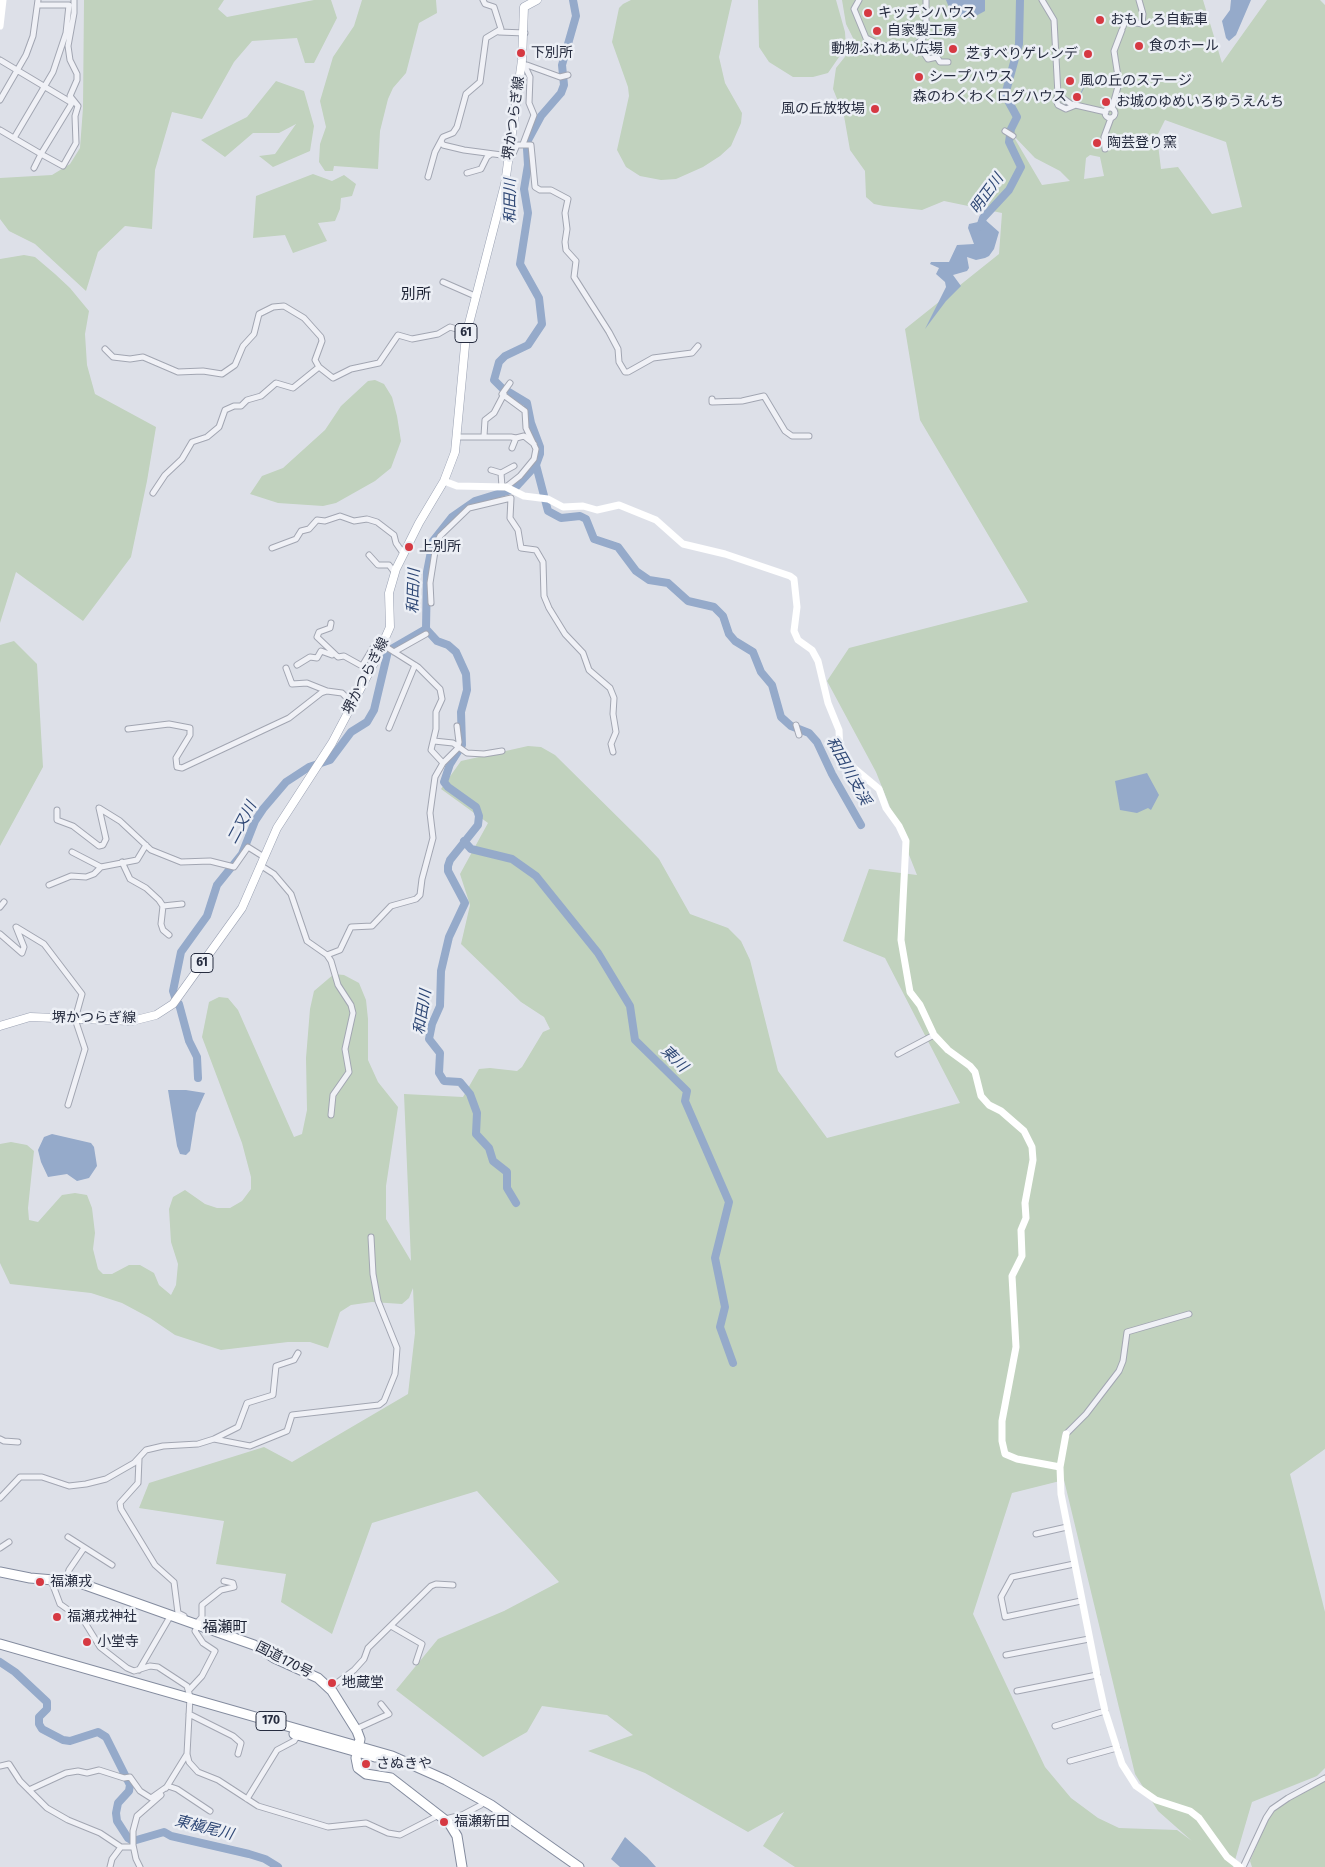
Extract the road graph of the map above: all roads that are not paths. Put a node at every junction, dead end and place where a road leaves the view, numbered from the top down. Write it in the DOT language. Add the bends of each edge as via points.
graph roads {
  1 [pos="3,0"];
  2 [pos="74,0"];
  3 [pos="482,0"];
  4 [pos="537,0"];
  5 [pos="859,0"];
  6 [pos="926,0"];
  7 [pos="1042,0"];
  8 [pos="1139,0"];
  9 [pos="38,2"];
  10 [pos="524,3"];
  11 [pos="0,26"];
  12 [pos="499,32"];
  13 [pos="525,33"];
  14 [pos="918,44"];
  15 [pos="0,60"];
  16 [pos="948,62"];
  17 [pos="524,63"];
  18 [pos="17,71"];
  19 [pos="568,75"];
  20 [pos="44,86"];
  21 [pos="0,100"];
  22 [pos="1112,108"];
  23 [pos="1106,112"];
  24 [pos="1111,118"];
  25 [pos="0,130"];
  26 [pos="1005,131"];
  27 [pos="1013,136"];
  28 [pos="14,138"];
  29 [pos="441,141"];
  30 [pos="523,144"];
  31 [pos="1105,149"];
  32 [pos="41,154"];
  33 [pos="491,154"];
  34 [pos="509,156"];
  35 [pos="34,168"];
  36 [pos="467,173"];
  37 [pos="428,177"];
  38 [pos="444,282"];
  39 [pos="475,296"];
  40 [pos="466,332"];
  41 [pos="698,346"];
  42 [pos="105,349"];
  43 [pos="319,367"];
  44 [pos="510,383"];
  45 [pos="504,394"];
  46 [pos="712,399"];
  47 [pos="457,436"];
  48 [pos="484,436"];
  49 [pos="809,436"];
  50 [pos="516,438"];
  51 [pos="534,444"];
  52 [pos="512,448"];
  53 [pos="514,466"];
  54 [pos="492,470"];
  55 [pos="501,472"];
  56 [pos="444,481"];
  57 [pos="505,488"];
  58 [pos="152,493"];
  59 [pos="514,496"];
  60 [pos="272,548"];
  61 [pos="404,553"];
  62 [pos="369,555"];
  63 [pos="395,573"];
  64 [pos="431,603"];
  65 [pos="331,623"];
  66 [pos="426,634"];
  67 [pos="383,646"];
  68 [pos="394,652"];
  69 [pos="338,657"];
  70 [pos="297,665"];
  71 [pos="415,665"];
  72 [pos="286,668"];
  73 [pos="327,691"];
  74 [pos="350,710"];
  75 [pos="796,725"];
  76 [pos="457,726"];
  77 [pos="389,728"];
  78 [pos="128,729"];
  79 [pos="799,735"];
  80 [pos="434,741"];
  81 [pos="457,747"];
  82 [pos="502,751"];
  83 [pos="614,752"];
  84 [pos="443,763"];
  85 [pos="58,810"];
  86 [pos="146,845"];
  87 [pos="72,852"];
  88 [pos="264,856"];
  89 [pos="122,862"];
  90 [pos="260,865"];
  91 [pos="101,867"];
  92 [pos="49,884"];
  93 [pos="4,902"];
  94 [pos="182,904"];
  95 [pos="163,906"];
  96 [pos="0,907"];
  97 [pos="0,934"];
  98 [pos="169,935"];
  99 [pos="327,955"];
  100 [pos="75,1019"];
  101 [pos="0,1026"];
  102 [pos="934,1035"];
  103 [pos="898,1054"];
  104 [pos="68,1105"];
  105 [pos="331,1115"];
  106 [pos="371,1237"];
  107 [pos="1189,1314"];
  108 [pos="298,1353"];
  109 [pos="1066,1434"];
  110 [pos="0,1439"];
  111 [pos="214,1439"];
  112 [pos="18,1442"];
  113 [pos="139,1459"];
  114 [pos="1060,1467"];
  115 [pos="0,1498"];
  116 [pos="1067,1527"];
  117 [pos="1036,1534"];
  118 [pos="68,1537"];
  119 [pos="10,1542"];
  120 [pos="0,1548"];
  121 [pos="84,1548"];
  122 [pos="1074,1564"];
  123 [pos="112,1565"];
  124 [pos="0,1572"];
  125 [pos="51,1579"];
  126 [pos="66,1580"];
  127 [pos="224,1581"];
  128 [pos="453,1585"];
  129 [pos="1081,1601"];
  130 [pos="171,1615"];
  131 [pos="194,1624"];
  132 [pos="392,1626"];
  133 [pos="1089,1639"];
  134 [pos="0,1644"];
  135 [pos="0,1649"];
  136 [pos="1006,1655"];
  137 [pos="416,1662"];
  138 [pos="140,1670"];
  139 [pos="1097,1674"];
  140 [pos="330,1688"];
  141 [pos="1017,1691"];
  142 [pos="190,1697"];
  143 [pos="381,1704"];
  144 [pos="1105,1712"];
  145 [pos="189,1714"];
  146 [pos="1055,1726"];
  147 [pos="356,1729"];
  148 [pos="298,1735"];
  149 [pos="358,1748"];
  150 [pos="1117,1748"];
  151 [pos="187,1754"];
  152 [pos="238,1754"];
  153 [pos="1070,1761"];
  154 [pos="0,1766"];
  155 [pos="1325,1778"];
  156 [pos="168,1786"];
  157 [pos="29,1790"];
  158 [pos="247,1799"];
  159 [pos="481,1805"];
  160 [pos="210,1811"];
  161 [pos="442,1817"];
  162 [pos="528,1831"];
  163 [pos="133,1846"];
  164 [pos="121,1847"];
  165 [pos="110,1867"];
  166 [pos="140,1867"];
  167 [pos="462,1867"];
  168 [pos="579,1867"];
  169 [pos="1242,1867"];
  1 -- 11 [label="street"];
  2 -- 32 [label="street" via="68,52 77,74 70,96 78,106 76,142 63,166"];
  3 -- 12 [label="street" via="494,7 501,29"];
  4 -- 10 [label="main road, 堺かつらぎ線 / 61"];
  5 -- 14 [label="street" via="854,9 869,41 899,48"];
  6 -- 14 [label="street" via="926,31"];
  7 -- 23 [label="street" via="1054,20 1058,95 1066,102"];
  8 -- 22 [label="street" via="1142,24 1125,21 1114,51 1119,84"];
  9 -- 18 [label="street" via="33,36"];
  9 -- 20 [label="street" via="69,5 61,53"];
  10 -- 13 [label="main road, 堺かつらぎ線 / 61"];
  12 -- 13 [label="street"];
  12 -- 29 [label="street" via="486,38 480,82 466,94 455,131"];
  13 -- 17 [label="main road, 堺かつらぎ線 / 61"];
  14 -- 16 [label="street" via="928,59 937,57 940,62"];
  15 -- 18 [label="street"];
  17 -- 19 [label="street" via="560,77"];
  17 -- 30 [label="street" via="530,77 529,103 534,115"];
  17 -- 34 [label="main road, 堺かつらぎ線 / 61"];
  18 -- 20 [label="street"];
  18 -- 21 [label="street"];
  20 -- 28 [label="street"];
  20 -- 32 [label="street" via="72,103"];
  22 -- 23 [label="street"];
  22 -- 24 [label="street" via="1115,114"];
  23 -- 24 [label="street"];
  24 -- 31 [label="street" via="1104,137"];
  25 -- 28 [label="street"];
  26 -- 27 [label="street"];
  28 -- 32 [label="street"];
  29 -- 33 [label="street" via="443,145"];
  29 -- 37 [label="street"];
  30 -- 34 [label="street" via="515,147"];
  30 -- 41 [label="street" via="532,145 537,190 551,190 568,199 564,213 565,242 566,250 576,261 574,277 618,349 621,368 628,372 653,358 684,356"];
  32 -- 35 [label="street"];
  33 -- 34 [label="street"];
  33 -- 36 [label="street" via="481,168"];
  34 -- 39 [label="main road, 堺かつらぎ線 / 61" via="501,203"];
  38 -- 39 [label="street"];
  39 -- 40 [label="main road, 堺かつらぎ線 / 61"];
  40 -- 43 [label="street" via="450,327 438,334 416,338 396,336 379,363 351,369 336,378"];
  40 -- 47 [label="main road, 堺かつらぎ線 / 61"];
  42 -- 43 [label="street" via="113,357 143,357 178,372 222,374 235,365 240,351 254,334 259,314 284,306 304,318 321,337 315,360"];
  43 -- 58 [label="street" via="302,378 296,387 288,388 276,383 261,396 225,410 219,427 208,438 192,442 182,459 164,475"];
  44 -- 45 [label="street"];
  45 -- 48 [label="street" via="494,413 485,420"];
  45 -- 51 [label="street" via="525,411 526,428"];
  46 -- 49 [label="street" via="712,402 742,402 764,396 785,432 792,436"];
  47 -- 48 [label="street"];
  47 -- 56 [label="main road, 堺かつらぎ線 / 61" via="451,466"];
  48 -- 50 [label="street"];
  50 -- 51 [label="street" via="524,436"];
  50 -- 52 [label="street"];
  51 -- 57 [label="street" via="534,459"];
  53 -- 55 [label="street"];
  54 -- 55 [label="street"];
  55 -- 57 [label="street"];
  56 -- 57 [label="street" via="456,486"];
  56 -- 61 [label="main road, 堺かつらぎ線 / 61"];
  57 -- 59 [label="street"];
  59 -- 64 [label="street" via="469,508 440,536 430,584"];
  59 -- 83 [label="street" via="510,518 518,530 521,548 536,550 543,562 544,596 548,608 565,634 583,653 589,670 610,688 614,698 616,732 611,744"];
  59 -- 102 [label="street" via="548,499 563,506 597,510 619,505 656,520 683,544 725,554 794,579 796,636 812,650 818,661 828,703 839,730 840,752 849,764 879,789 886,808 906,841 901,940 903,964 910,992"];
  60 -- 61 [label="street" via="296,539 301,531 309,529 317,520 340,516 354,521 362,518 377,522 394,535"];
  61 -- 63 [label="main road, 堺かつらぎ線 / 61"];
  62 -- 63 [label="street" via="378,565 389,565"];
  63 -- 67 [label="main road, 堺かつらぎ線 / 61" via="388,605 390,626"];
  65 -- 69 [label="street" via="330,628 319,632 317,637"];
  66 -- 68 [label="street"];
  67 -- 68 [label="street"];
  67 -- 69 [label="street" via="374,646 362,666 344,656"];
  67 -- 74 [label="main road, 堺かつらぎ線 / 61"];
  68 -- 71 [label="street"];
  69 -- 70 [label="street" via="321,651 317,658 310,657"];
  71 -- 77 [label="street"];
  71 -- 80 [label="street" via="436,684 441,694"];
  72 -- 73 [label="street" via="292,684 307,683"];
  73 -- 74 [label="street" via="342,693"];
  73 -- 78 [label="street" via="289,718 182,768 177,766 176,758 190,735 190,728 169,724"];
  74 -- 88 [label="main road, 堺かつらぎ線 / 61" via="277,828"];
  75 -- 79 [label="street"];
  76 -- 81 [label="street"];
  80 -- 81 [label="street" via="450,742"];
  80 -- 84 [label="street" via="431,750"];
  81 -- 82 [label="street" via="467,753"];
  81 -- 84 [label="street"];
  84 -- 99 [label="street" via="435,777 430,814 433,838 420,896 391,906 372,926 351,926 340,950"];
  85 -- 86 [label="street" via="58,820 73,826 99,846 103,846 106,839 99,808 120,821"];
  86 -- 88 [label="street" via="181,862 210,861 234,867 248,847"];
  86 -- 89 [label="street" via="137,860"];
  87 -- 91 [label="street"];
  88 -- 90 [label="main road, 堺かつらぎ線 / 61"];
  89 -- 91 [label="street"];
  89 -- 95 [label="street" via="130,879 146,888"];
  90 -- 99 [label="street" via="284,883 307,941"];
  90 -- 100 [label="main road, 堺かつらぎ線 / 61" via="242,908 173,1004 156,1015 132,1021"];
  91 -- 92 [label="street" via="86,877 71,876"];
  93 -- 96 [label="street"];
  94 -- 95 [label="street"];
  95 -- 98 [label="street" via="161,924"];
  97 -- 100 [label="street" via="22,953 24,947 16,927 44,944 82,994"];
  99 -- 105 [label="street" via="353,1013 345,1050 349,1072 333,1095"];
  100 -- 101 [label="main road, 堺かつらぎ線 / 61" via="30,1017"];
  100 -- 104 [label="street" via="85,1049"];
  102 -- 103 [label="street"];
  102 -- 114 [label="street" via="970,1066 975,1072 981,1096 1024,1131 1032,1146 1026,1218 1021,1230 1022,1256 1012,1276 1016,1347 1002,1421 1002,1441 1006,1454 1016,1459"];
  106 -- 111 [label="street" via="372,1274 378,1301 397,1348 395,1374 384,1401 379,1405 292,1415 287,1431 250,1446"];
  107 -- 109 [label="street" via="1127,1332 1120,1371"];
  108 -- 111 [label="street" via="294,1360 276,1366 273,1395 247,1403 238,1427"];
  109 -- 114 [label="street"];
  110 -- 112 [label="street"];
  111 -- 113 [label="street" via="146,1450"];
  113 -- 115 [label="street" via="106,1479 86,1484 68,1486 42,1477 20,1477"];
  113 -- 131 [label="street" via="138,1483 120,1503 121,1509 155,1565 174,1582 178,1613"];
  114 -- 116 [label="street"];
  116 -- 117 [label="street"];
  116 -- 122 [label="street"];
  118 -- 121 [label="street"];
  119 -- 120 [label="street"];
  121 -- 123 [label="street"];
  121 -- 126 [label="street"];
  122 -- 129 [label="street"];
  122 -- 129 [label="street" via="1012,1577 1001,1597 1006,1617"];
  124 -- 125 [label="highway, 国道170号"];
  125 -- 126 [label="highway, 国道170号"];
  125 -- 138 [label="street" via="60,1604 84,1621 100,1647 127,1668"];
  126 -- 130 [label="highway, 国道170号"];
  127 -- 131 [label="street" via="234,1587 221,1590 202,1605 202,1617"];
  128 -- 132 [label="street" via="431,1586"];
  129 -- 133 [label="street"];
  130 -- 131 [label="highway, 国道170号"];
  130 -- 138 [label="street"];
  131 -- 140 [label="highway, 国道170号" via="254,1645 274,1658 305,1670"];
  131 -- 142 [label="street" via="195,1632 203,1643 215,1652"];
  132 -- 137 [label="street" via="422,1644"];
  132 -- 140 [label="street" via="368,1648 364,1659 354,1670"];
  133 -- 136 [label="street"];
  133 -- 139 [label="street"];
  134 -- 142 [label="highway, 170"];
  135 -- 142 [label="highway, 170"];
  138 -- 142 [label="street" via="158,1667 187,1686"];
  139 -- 141 [label="street"];
  139 -- 144 [label="street"];
  140 -- 147 [label="highway, 国道170号"];
  142 -- 145 [label="street"];
  142 -- 148 [label="highway, 170"];
  142 -- 149 [label="highway, 170"];
  143 -- 147 [label="street" via="389,1714"];
  144 -- 146 [label="street"];
  144 -- 150 [label="street"];
  145 -- 151 [label="street"];
  145 -- 152 [label="street" via="233,1736 241,1743"];
  147 -- 149 [label="highway, 国道170号" via="360,1738"];
  148 -- 149 [label="highway, 170"];
  148 -- 158 [label="street" via="294,1741 277,1750"];
  149 -- 159 [label="highway, 170" via="423,1775"];
  149 -- 161 [label="highway, 国道170号" via="356,1763 362,1772 391,1778"];
  149 -- 162 [label="highway, 170" via="399,1759 446,1780 491,1805"];
  150 -- 153 [label="street"];
  150 -- 169 [label="street" via="1127,1775 1136,1786 1156,1800 1190,1811 1199,1818 1227,1858"];
  151 -- 156 [label="street"];
  151 -- 158 [label="street" via="198,1772 218,1780"];
  154 -- 157 [label="street" via="9,1764"];
  155 -- 169 [label="street" via="1272,1809"];
  156 -- 157 [label="street" via="151,1798 127,1778 99,1770 66,1773"];
  156 -- 160 [label="street"];
  156 -- 163 [label="street" via="137,1816"];
  157 -- 164 [label="street" via="47,1808 100,1833"];
  158 -- 161 [label="street" via="262,1808 328,1827 366,1823 394,1835 405,1834"];
  159 -- 161 [label="street" via="462,1815"];
  159 -- 162 [label="highway, 170"];
  161 -- 167 [label="highway, 国道170号" via="454,1827"];
  162 -- 168 [label="highway, 170"];
  163 -- 164 [label="street"];
  163 -- 166 [label="street"];
  164 -- 165 [label="street"];
}
